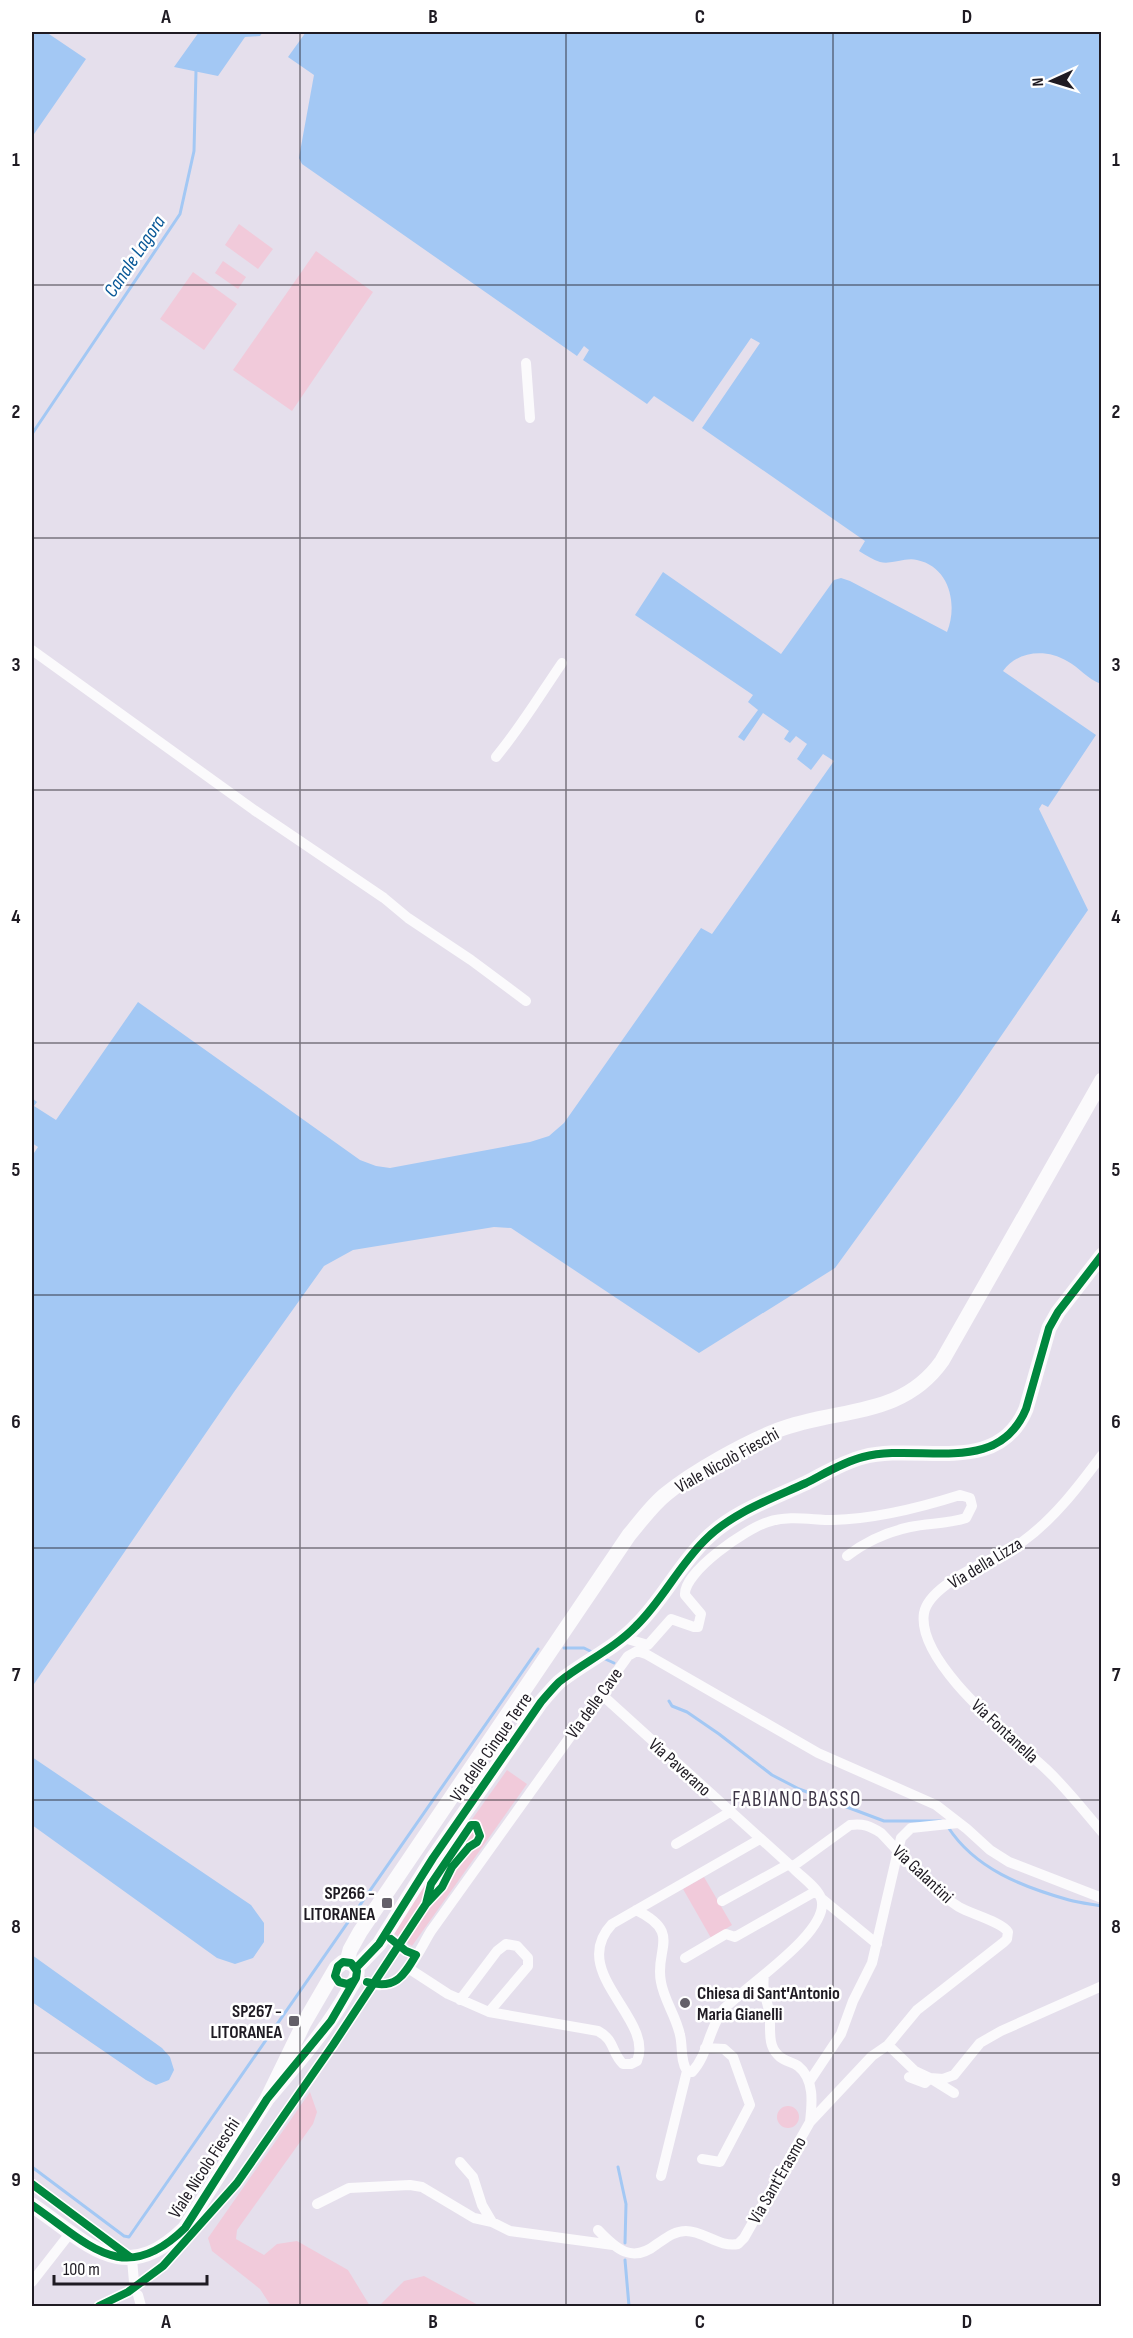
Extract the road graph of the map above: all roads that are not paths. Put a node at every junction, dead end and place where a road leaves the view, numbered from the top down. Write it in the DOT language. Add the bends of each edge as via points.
graph roads {
  1 [pos="526,363"];
  2 [pos="530,418"];
  3 [pos="32,650"];
  4 [pos="562,663"];
  5 [pos="496,757"];
  6 [pos="526,1001"];
  7 [pos="1101,1080"];
  8 [pos="1101,1255"];
  9 [pos="1101,1455"];
  10 [pos="847,1556"];
  11 [pos="924,1621"];
  12 [pos="624,1638"];
  13 [pos="601,1694"];
  14 [pos="730,1812"];
  15 [pos="956,1823"];
  16 [pos="1101,1832"];
  17 [pos="760,1839"];
  18 [pos="676,1844"];
  19 [pos="897,1850"];
  20 [pos="790,1866"];
  21 [pos="818,1894"];
  22 [pos="1101,1898"];
  23 [pos="722,1901"];
  24 [pos="636,1910"];
  25 [pos="877,1944"];
  26 [pos="685,1958"];
  27 [pos="408,1968"];
  28 [pos="355,1974"];
  29 [pos="764,1975"];
  30 [pos="377,1985"];
  31 [pos="1101,1986"];
  32 [pos="742,1994"];
  33 [pos="764,1997"];
  34 [pos="460,2000"];
  35 [pos="489,2012"];
  36 [pos="888,2045"];
  37 [pos="705,2048"];
  38 [pos="687,2071"];
  39 [pos="909,2077"];
  40 [pos="930,2078"];
  41 [pos="809,2082"];
  42 [pos="954,2093"];
  43 [pos="267,2098"];
  44 [pos="750,2105"];
  45 [pos="760,2112"];
  46 [pos="810,2122"];
  47 [pos="702,2159"];
  48 [pos="460,2162"];
  49 [pos="661,2176"];
  50 [pos="317,2204"];
  51 [pos="32,2205"];
  52 [pos="492,2222"];
  53 [pos="598,2230"];
  54 [pos="72,2232"];
  55 [pos="613,2245"];
  56 [pos="132,2259"];
  57 [pos="32,2282"];
  58 [pos="134,2282"];
  59 [pos="138,2295"];
  60 [pos="141,2307"];
  1 -- 2 [label="street"];
  3 -- 6 [label="street"];
  4 -- 5 [label="street" via="518,731"];
  7 -- 28 [label="main road, Viale Nicolò Fieschi" via="930,1378 898,1398 864,1410 777,1431 696,1473 646,1514 360,1932 350,1950"];
  8 -- 12 [label="main road, Via delle Cinque Terre" via="1049,1328 1026,1410 1006,1438 969,1453 909,1451 862,1457 733,1518 705,1540"];
  9 -- 11 [label="street, Via della Lizza" via="1078,1488 1022,1542 947,1584 926,1607"];
  10 -- 12 [label="street" via="883,1535 966,1518 972,1506 970,1498 960,1495 873,1516 833,1520 786,1518 755,1527 723,1548 685,1590 685,1596 701,1614 698,1627 671,1619 648,1645"];
  11 -- 16 [label="street, Via Fontanella" via="928,1641 946,1673 1050,1773"];
  12 -- 28 [label="main road, Via delle Cinque Terre" via="559,1683 541,1702"];
  13 -- 14 [label="street, Via Paverano"];
  13 -- 15 [label="street, Via delle Cave" via="628,1656 641,1652 818,1753 936,1805"];
  13 -- 27 [label="street, Via delle Cave" via="431,1930"];
  14 -- 17 [label="street, Via Paverano"];
  14 -- 18 [label="street"];
  15 -- 19 [label="street" via="911,1828 901,1838"];
  15 -- 22 [label="street, Via delle Cave" via="1009,1862"];
  17 -- 20 [label="street, Via Paverano"];
  17 -- 24 [label="street"];
  19 -- 20 [label="street, Via Galantini" via="881,1833 860,1823 850,1825"];
  19 -- 25 [label="street"];
  19 -- 36 [label="street, Via Galantini" via="941,1896 1003,1927 1008,1936 917,2010"];
  20 -- 21 [label="street, Via Paverano"];
  20 -- 23 [label="street"];
  21 -- 25 [label="street, Via Paverano"];
  21 -- 26 [label="street" via="735,1937 726,1934"];
  21 -- 29 [label="street" via="822,1905 813,1926"];
  24 -- 35 [label="street" via="603,1933 598,1956 632,2026 639,2050 637,2061 623,2064 606,2035 597,2031"];
  24 -- 38 [label="street" via="654,1920 663,1936 661,1983 676,2018"];
  25 -- 41 [label="street" via="841,2034"];
  27 -- 30 [label="street, Via delle Cave" via="396,1982"];
  27 -- 34 [label="street"];
  28 -- 43 [label="main road, Viale Nicolò Fieschi" via="331,2020"];
  28 -- 43 [label="main road, Viale Nicolò Fieschi" via="346,1984 339,1982 335,1972 308,2015"];
  29 -- 32 [label="street"];
  29 -- 33 [label="street"];
  31 -- 40 [label="street" via="981,2043 954,2075"];
  32 -- 33 [label="street"];
  32 -- 37 [label="street" via="723,2011"];
  33 -- 41 [label="street" via="771,2044 777,2055 798,2066"];
  34 -- 35 [label="street"];
  34 -- 35 [label="street" via="497,1951 506,1944 517,1946 528,1958 528,1966"];
  36 -- 40 [label="street" via="915,2071"];
  36 -- 46 [label="street, Via Galantini" via="872,2056"];
  37 -- 38 [label="street" via="695,2070"];
  37 -- 44 [label="street" via="724,2049 733,2057"];
  38 -- 49 [label="street"];
  39 -- 40 [label="street" via="925,2083"];
  40 -- 42 [label="street"];
  41 -- 46 [label="street, Via Sant'Erasmo"];
  43 -- 56 [label="main road, Viale Nicolò Fieschi" via="185,2228 170,2242"];
  44 -- 45 [label="street"];
  44 -- 47 [label="street" via="720,2162"];
  46 -- 55 [label="street, Via Sant'Erasmo" via="738,2244 728,2245 705,2234 685,2231 664,2238 644,2253 622,2251"];
  48 -- 52 [label="street" via="473,2177"];
  50 -- 52 [label="street, Via Sant'Erasmo" via="349,2188 410,2185 422,2187 474,2218"];
  51 -- 54 [label="main road"];
  52 -- 55 [label="street, Via Sant'Erasmo" via="510,2231"];
  53 -- 55 [label="street, Via Sant'Erasmo"];
  54 -- 56 [label="main road" via="104,2253"];
  54 -- 57 [label="street"];
  56 -- 58 [label="street"];
  59 -- 60 [label="street"];
}
